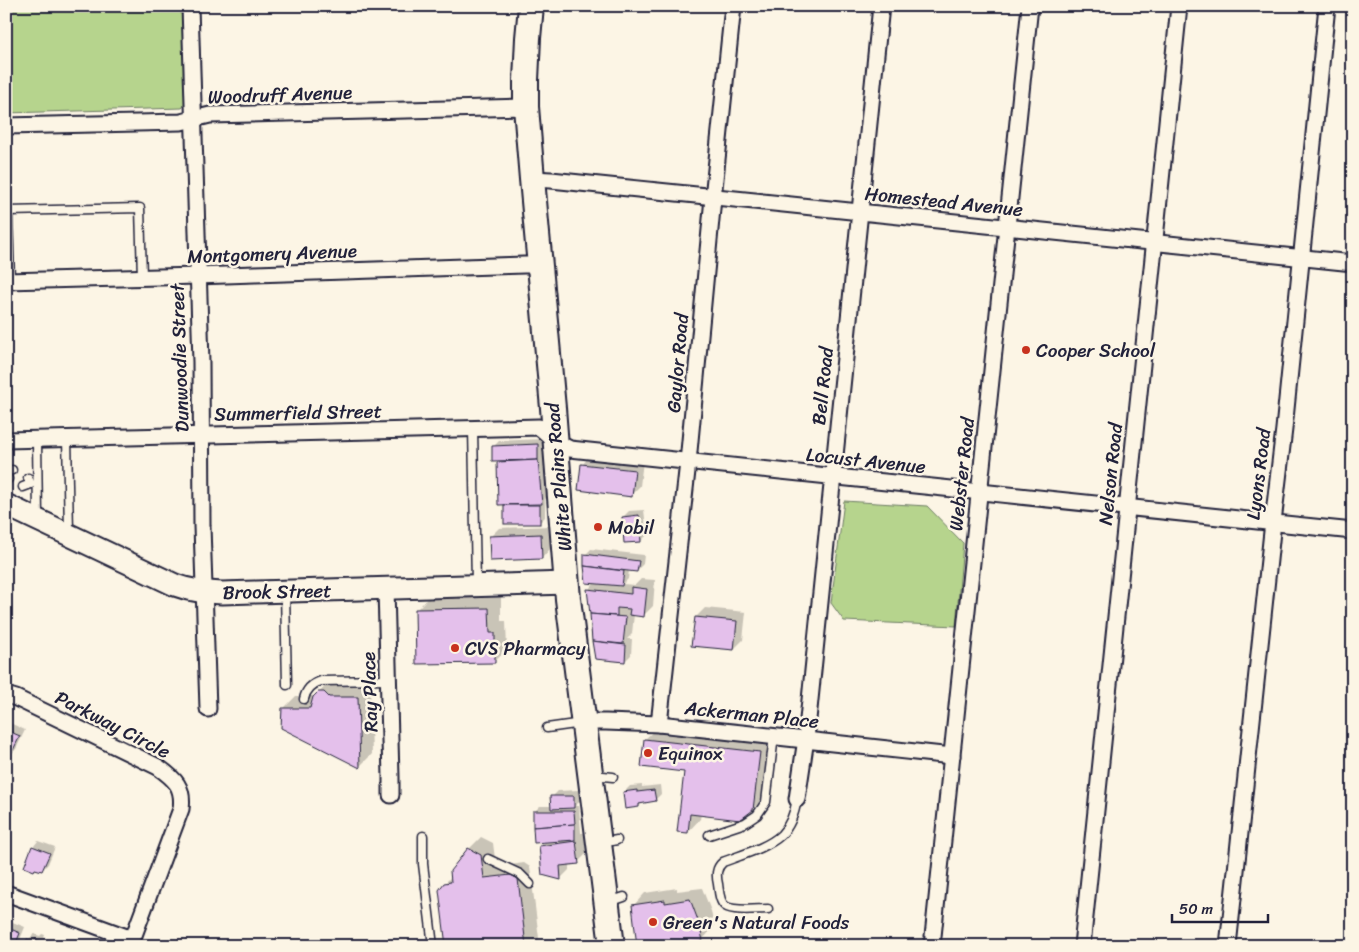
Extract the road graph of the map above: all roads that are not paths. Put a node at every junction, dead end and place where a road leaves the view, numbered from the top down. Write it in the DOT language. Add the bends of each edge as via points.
graph roads {
  1 [pos="190,6"];
  2 [pos="531,6"];
  3 [pos="733,6"];
  4 [pos="881,6"];
  5 [pos="1030,6"];
  6 [pos="1179,6"];
  7 [pos="1327,6"];
  8 [pos="526,107"];
  9 [pos="193,119"];
  10 [pos="6,126"];
  11 [pos="532,179"];
  12 [pos="713,198"];
  13 [pos="860,213"];
  14 [pos="1007,228"];
  15 [pos="1154,243"];
  16 [pos="1302,258"];
  17 [pos="1353,263"];
  18 [pos="540,266"];
  19 [pos="197,276"];
  20 [pos="142,277"];
  21 [pos="8,281"];
  22 [pos="473,428"];
  23 [pos="202,435"];
  24 [pos="66,438"];
  25 [pos="37,439"];
  26 [pos="6,440"];
  27 [pos="556,442"];
  28 [pos="688,462"];
  29 [pos="832,476"];
  30 [pos="979,492"];
  31 [pos="6,504"];
  32 [pos="1127,508"];
  33 [pos="38,520"];
  34 [pos="1272,522"];
  35 [pos="1353,531"];
  36 [pos="69,534"];
  37 [pos="567,583"];
  38 [pos="476,586"];
  39 [pos="386,589"];
  40 [pos="285,591"];
  41 [pos="204,592"];
  42 [pos="388,680"];
  43 [pos="287,685"];
  44 [pos="6,695"];
  45 [pos="304,699"];
  46 [pos="208,709"];
  47 [pos="584,722"];
  48 [pos="659,724"];
  49 [pos="547,728"];
  50 [pos="774,736"];
  51 [pos="806,739"];
  52 [pos="952,756"];
  53 [pos="390,795"];
  54 [pos="797,799"];
  55 [pos="709,835"];
  56 [pos="423,836"];
  57 [pos="488,859"];
  58 [pos="530,884"];
  59 [pos="6,893"];
  60 [pos="768,909"];
  61 [pos="131,942"];
  62 [pos="433,946"];
  63 [pos="612,946"];
  64 [pos="932,946"];
  65 [pos="1082,946"];
  66 [pos="1228,946"];
  1 -- 9 [label="street, Dunwoodie Street"];
  2 -- 8 [label="main road, White Plains Road"];
  3 -- 12 [label="street, Gaylor Road"];
  4 -- 13 [label="street, Bell Road"];
  5 -- 14 [label="street, Webster Road"];
  6 -- 15 [label="street, Nelson Road"];
  7 -- 16 [label="street, Lyons Road"];
  8 -- 9 [label="street, Woodruff Avenue" via="210,114"];
  8 -- 11 [label="main road, White Plains Road"];
  9 -- 10 [label="street, Woodruff Avenue" via="181,122"];
  9 -- 19 [label="street, Dunwoodie Street"];
  11 -- 12 [label="street, Homestead Avenue"];
  11 -- 18 [label="main road, White Plains Road"];
  12 -- 13 [label="street, Homestead Avenue"];
  12 -- 28 [label="street, Gaylor Road"];
  13 -- 14 [label="street, Homestead Avenue"];
  13 -- 29 [label="street, Bell Road"];
  14 -- 15 [label="street, Homestead Avenue"];
  14 -- 30 [label="street, Webster Road"];
  15 -- 16 [label="street, Homestead Avenue"];
  15 -- 32 [label="street, Nelson Road"];
  16 -- 17 [label="street, Homestead Avenue"];
  16 -- 34 [label="street, Lyons Road"];
  18 -- 19 [label="street, Montgomery Avenue"];
  18 -- 27 [label="main road, White Plains Road"];
  19 -- 20 [label="street, Montgomery Avenue"];
  19 -- 23 [label="street, Dunwoodie Street"];
  20 -- 21 [label="street, Montgomery Avenue"];
  20 -- 21 [label="lane" via="140,208 8,211"];
  22 -- 23 [label="street, Summerfield Street"];
  22 -- 27 [label="street, Summerfield Street" via="538,427"];
  22 -- 38 [label="lane"];
  23 -- 24 [label="street, Summerfield Street"];
  23 -- 41 [label="street, Dunwoodie Street"];
  24 -- 25 [label="street, Summerfield Street"];
  24 -- 36 [label="lane"];
  25 -- 26 [label="street, Summerfield Street"];
  25 -- 33 [label="lane" via="30,484"];
  27 -- 28 [label="street, Locust Avenue" via="570,450"];
  27 -- 37 [label="main road, White Plains Road"];
  28 -- 29 [label="street, Locust Avenue"];
  28 -- 48 [label="street, Gaylor Road"];
  29 -- 30 [label="street, Locust Avenue"];
  29 -- 51 [label="street, Bell Road"];
  30 -- 32 [label="street, Locust Avenue"];
  30 -- 52 [label="street, Webster Road"];
  31 -- 33 [label="street, Brook Street"];
  32 -- 34 [label="street, Locust Avenue"];
  32 -- 65 [label="street, Nelson Road"];
  33 -- 36 [label="street, Brook Street"];
  34 -- 35 [label="street, Locust Avenue"];
  34 -- 66 [label="street, Lyons Road"];
  36 -- 41 [label="street, Brook Street" via="176,585"];
  37 -- 38 [label="street, Brook Street"];
  37 -- 47 [label="main road, White Plains Road"];
  38 -- 39 [label="street, Brook Street"];
  39 -- 40 [label="street, Brook Street"];
  39 -- 42 [label="street, Ray Place"];
  40 -- 41 [label="street, Brook Street"];
  40 -- 43 [label="lane"];
  41 -- 46 [label="street, Dunwoodie Street"];
  42 -- 45 [label="lane" via="321,681 309,687"];
  42 -- 53 [label="street, Ray Place"];
  44 -- 61 [label="street, Parkway Circle" via="158,767 178,784 181,810"];
  47 -- 48 [label="street, Ackerman Place"];
  47 -- 49 [label="lane, Ackerman Place"];
  47 -- 63 [label="main road, White Plains Road" via="602,776 615,900"];
  48 -- 50 [label="street, Ackerman Place"];
  50 -- 51 [label="street, Ackerman Place"];
  50 -- 55 [label="lane" via="766,802 757,815 745,823"];
  51 -- 52 [label="street, Ackerman Place"];
  51 -- 54 [label="street, Bell Road"];
  52 -- 64 [label="street, Webster Road"];
  54 -- 60 [label="lane" via="782,834 723,862 717,871 724,905 735,909"];
  56 -- 62 [label="lane" via="423,864"];
  57 -- 58 [label="lane" via="520,874"];
  59 -- 61 [label="street"];
}
